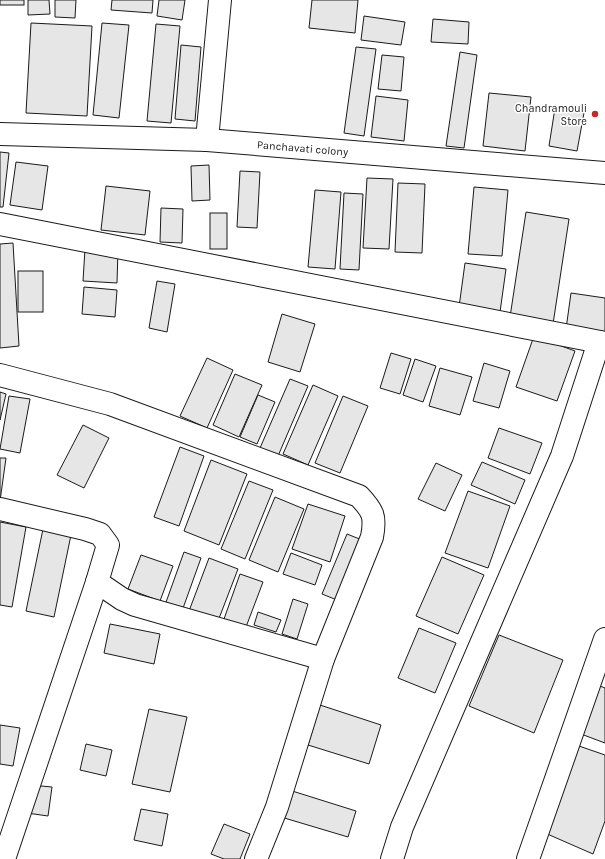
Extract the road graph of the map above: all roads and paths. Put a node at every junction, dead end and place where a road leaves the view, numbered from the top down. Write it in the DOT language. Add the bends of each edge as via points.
graph roads {
  1 [pos="220,0"];
  2 [pos="0,134"];
  3 [pos="207,140"];
  4 [pos="605,173"];
  5 [pos="0,224"];
  6 [pos="602,342"];
  7 [pos="0,375"];
  8 [pos="0,509"];
  9 [pos="97,582"];
  10 [pos="605,639"];
  11 [pos="323,659"];
  12 [pos="4,859"];
  13 [pos="256,859"];
  14 [pos="392,859"];
  15 [pos="528,859"];
  1 -- 3 [label="street"];
  2 -- 3 [label="street, Panchavati colony"];
  3 -- 4 [label="street, Panchavati colony"];
  5 -- 6 [label="street"];
  6 -- 14 [label="street" via="562,456 402,827"];
  7 -- 11 [label="street" via="110,404 359,496 372,509 372,537"];
  8 -- 9 [label="street" via="100,534 108,545"];
  9 -- 11 [label="street" via="135,605"];
  9 -- 12 [label="street"];
  10 -- 15 [label="street"];
  11 -- 13 [label="street" via="277,807"];
}
